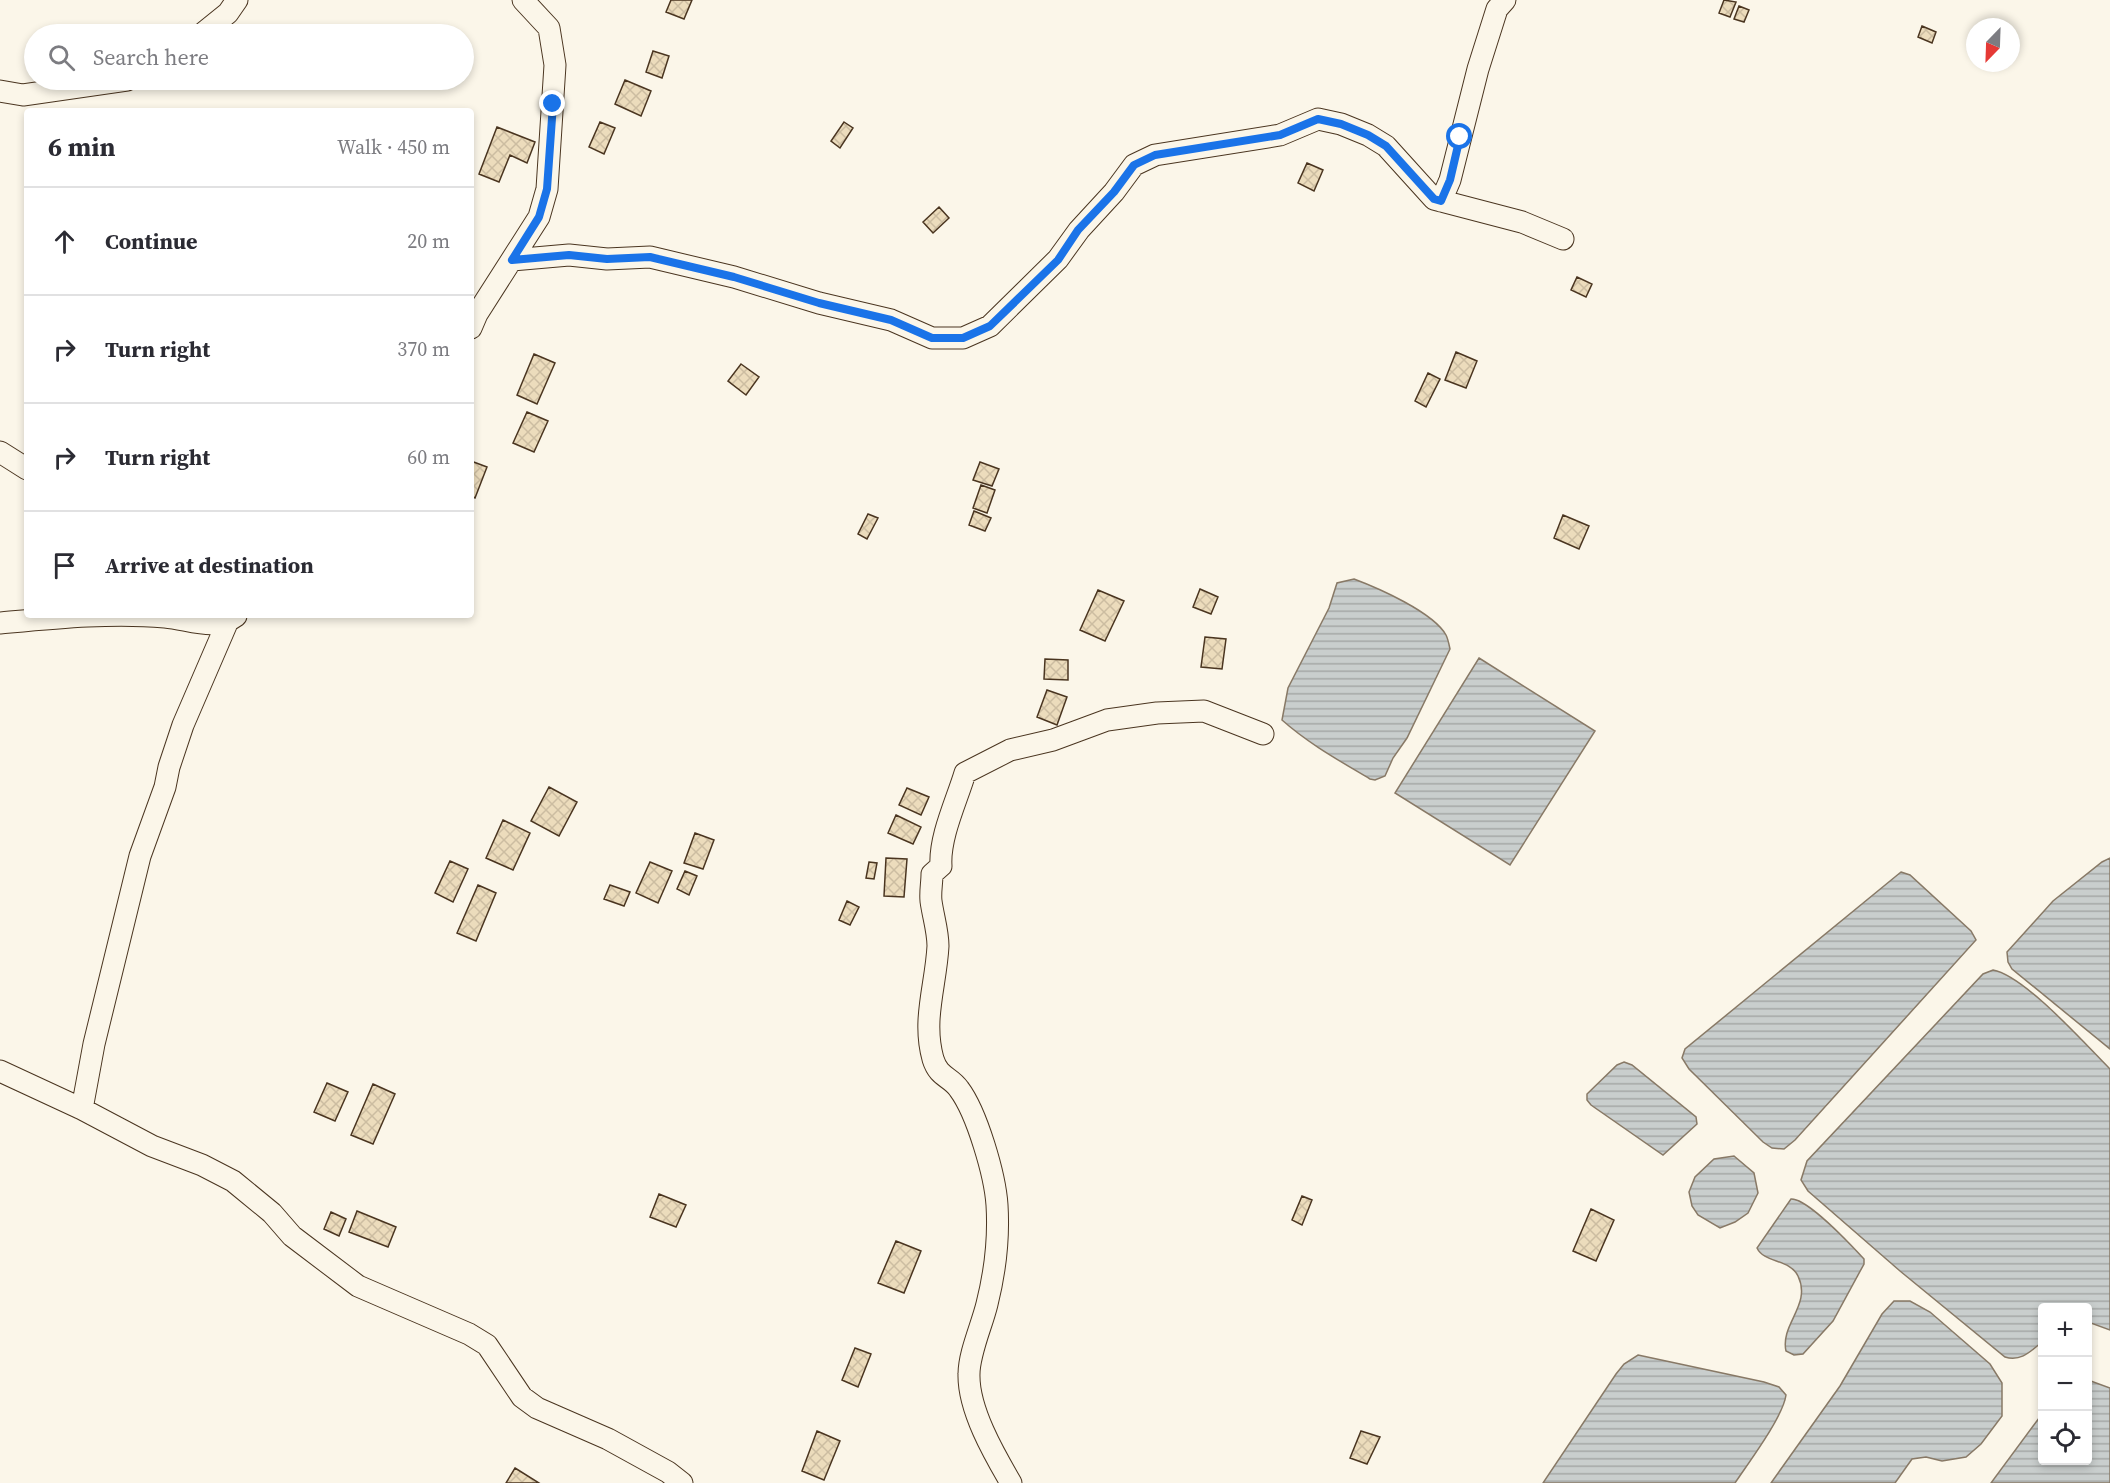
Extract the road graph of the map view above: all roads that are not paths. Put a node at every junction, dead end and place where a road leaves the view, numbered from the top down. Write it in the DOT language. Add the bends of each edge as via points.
graph roads {
  1 [pos="237,0"];
  2 [pos="523,0"];
  3 [pos="1505,0"];
  4 [pos="214,24"];
  5 [pos="58,90"];
  6 [pos="0,91"];
  7 [pos="1441,201"];
  8 [pos="1563,239"];
  9 [pos="512,260"];
  10 [pos="474,321"];
  11 [pos="0,452"];
  12 [pos="24,467"];
  13 [pos="39,618"];
  14 [pos="168,618"];
  15 [pos="232,619"];
  16 [pos="0,623"];
  17 [pos="1263,734"];
  18 [pos="0,1071"];
  19 [pos="82,1109"];
  20 [pos="682,1483"];
  21 [pos="1011,1483"];
  1 -- 4 [label="street"];
  2 -- 9 [label="street" via="549,28 555,75 547,189 539,217"];
  3 -- 7 [label="street" via="1497,9 1481,59"];
  5 -- 6 [label="street" via="23,95"];
  7 -- 8 [label="street" via="1522,222"];
  7 -- 9 [label="street" via="1434,199 1386,146 1341,124 1318,119 1280,135 1155,155 1134,165 1078,230 1058,260 990,326 963,338 932,338 891,320 650,257 607,259 569,255"];
  9 -- 10 [label="street"];
  11 -- 12 [label="street"];
  13 -- 16 [label="street"];
  14 -- 15 [label="street" via="197,623"];
  15 -- 19 [label="street" via="183,725 140,856"];
  17 -- 21 [label="street" via="1204,711 1157,713 1107,720 1053,740 1010,750 965,773 944,839 941,866 932,874 931,901 938,946 928,1027 933,1060 942,1076 958,1087 971,1110 992,1174 997,1243 969,1374 979,1423"];
  18 -- 19 [label="street"];
  19 -- 20 [label="street" via="152,1146 233,1181 272,1213 292,1236 358,1286 487,1345 522,1397 537,1408 608,1439"];
}
